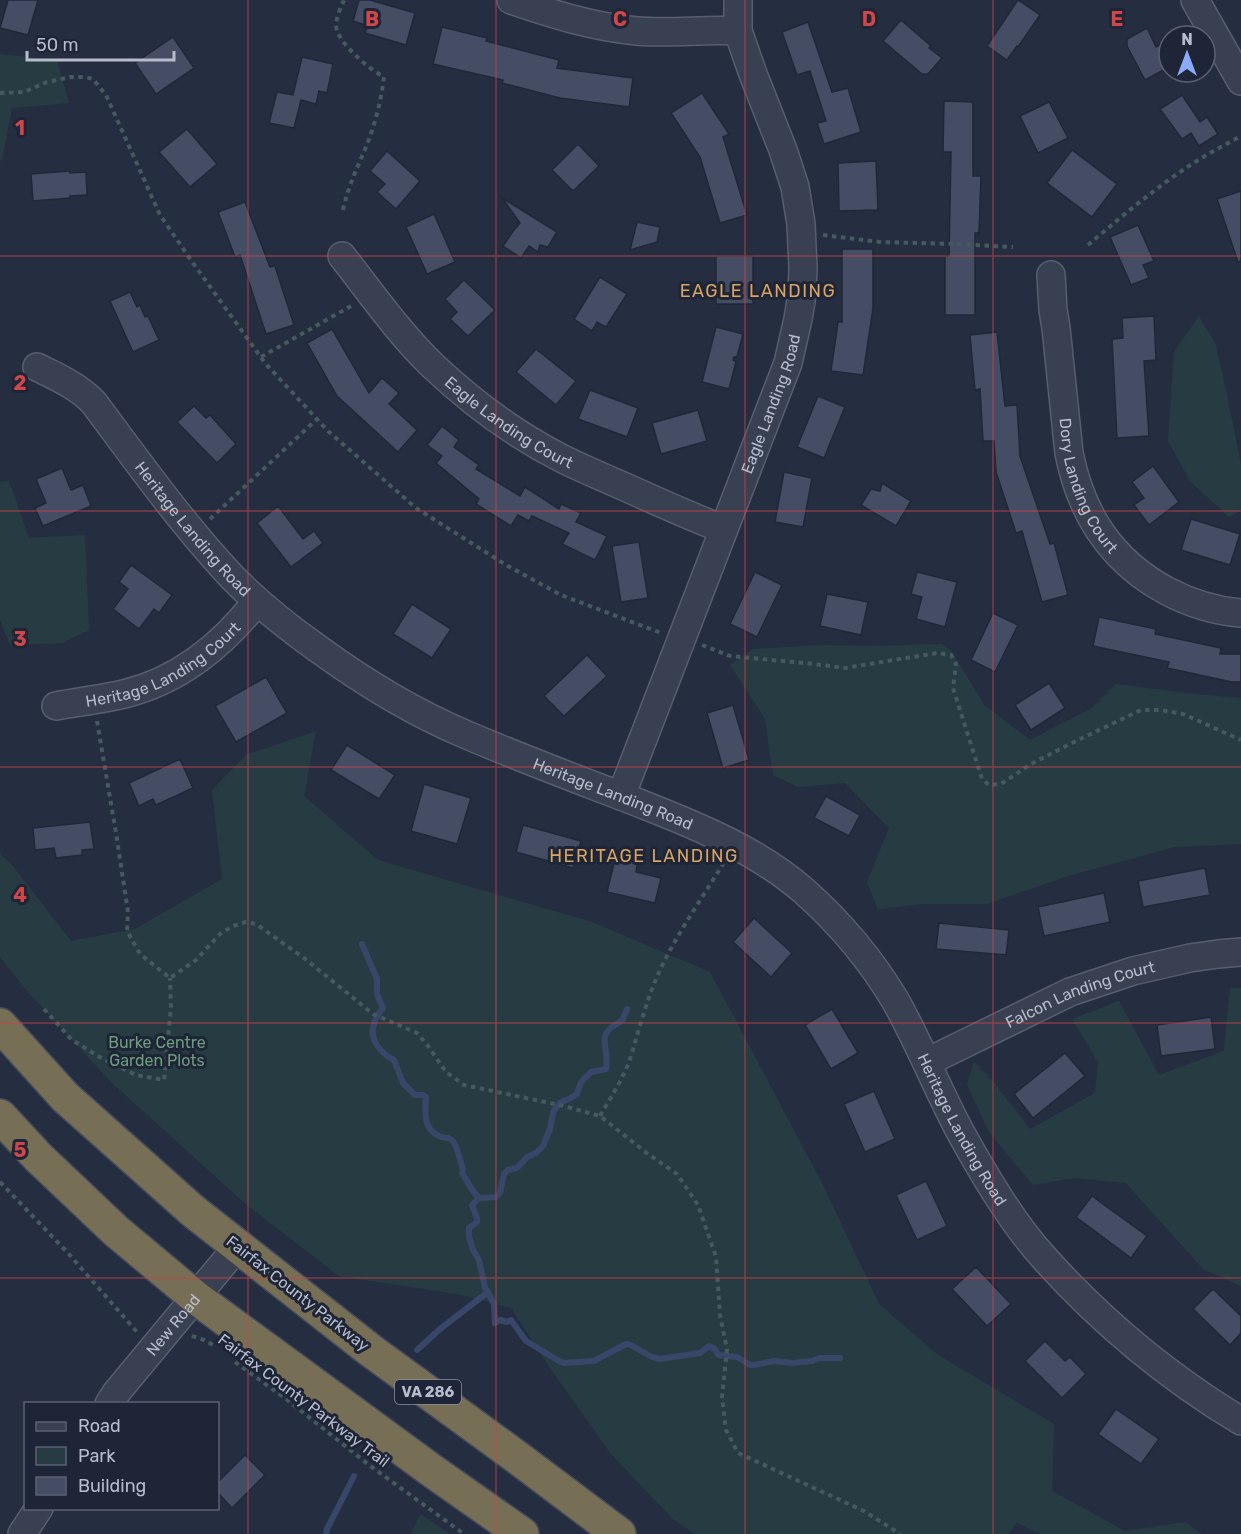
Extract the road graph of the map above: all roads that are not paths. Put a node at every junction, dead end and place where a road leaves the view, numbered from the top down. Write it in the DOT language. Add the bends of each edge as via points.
graph roads {
  1 [pos="511,0"];
  2 [pos="738,0"];
  3 [pos="1195,0"];
  4 [pos="738,31"];
  5 [pos="1241,81"];
  6 [pos="342,256"];
  7 [pos="1051,275"];
  8 [pos="37,367"];
  9 [pos="723,530"];
  10 [pos="257,602"];
  11 [pos="1241,613"];
  12 [pos="56,706"];
  13 [pos="621,796"];
  14 [pos="1241,952"];
  15 [pos="0,1025"];
  16 [pos="927,1062"];
  17 [pos="0,1116"];
  18 [pos="238,1246"];
  19 [pos="195,1297"];
  20 [pos="110,1402"];
  21 [pos="1241,1421"];
  22 [pos="38,1510"];
  23 [pos="22,1534"];
  24 [pos="522,1534"];
  25 [pos="619,1534"];
  1 -- 4 [label="street" via="593,25 677,33"];
  2 -- 4 [label="street, Eagle Landing Road"];
  3 -- 5 [label="street"];
  4 -- 9 [label="street, Eagle Landing Road" via="795,187 803,273 788,363"];
  6 -- 9 [label="street, Eagle Landing Court" via="406,338 486,411 560,458"];
  7 -- 11 [label="street, Dory Landing Court" via="1069,453 1073,474 1093,521 1124,561 1152,583 1199,605"];
  8 -- 10 [label="street, Heritage Landing Road" via="87,394 180,517"];
  9 -- 13 [label="street, Eagle Landing Road"];
  10 -- 12 [label="street, Heritage Landing Court" via="221,641 173,675 123,694"];
  10 -- 13 [label="street, Heritage Landing Road" via="354,675 416,712"];
  13 -- 16 [label="street, Heritage Landing Road" via="740,847 804,891 873,966"];
  14 -- 16 [label="street, Falcon Landing Court" via="1133,971 1070,992"];
  15 -- 18 [label="highway, Fairfax County Parkway / VA 286" via="65,1097"];
  16 -- 21 [label="street, Heritage Landing Road" via="981,1168 1044,1258 1142,1352"];
  17 -- 19 [label="highway" via="116,1231"];
  18 -- 19 [label="street, New Road"];
  18 -- 25 [label="highway, Fairfax County Parkway / VA 286" via="370,1350"];
  19 -- 20 [label="street, New Road"];
  19 -- 24 [label="highway"];
  22 -- 23 [label="street"];
}
